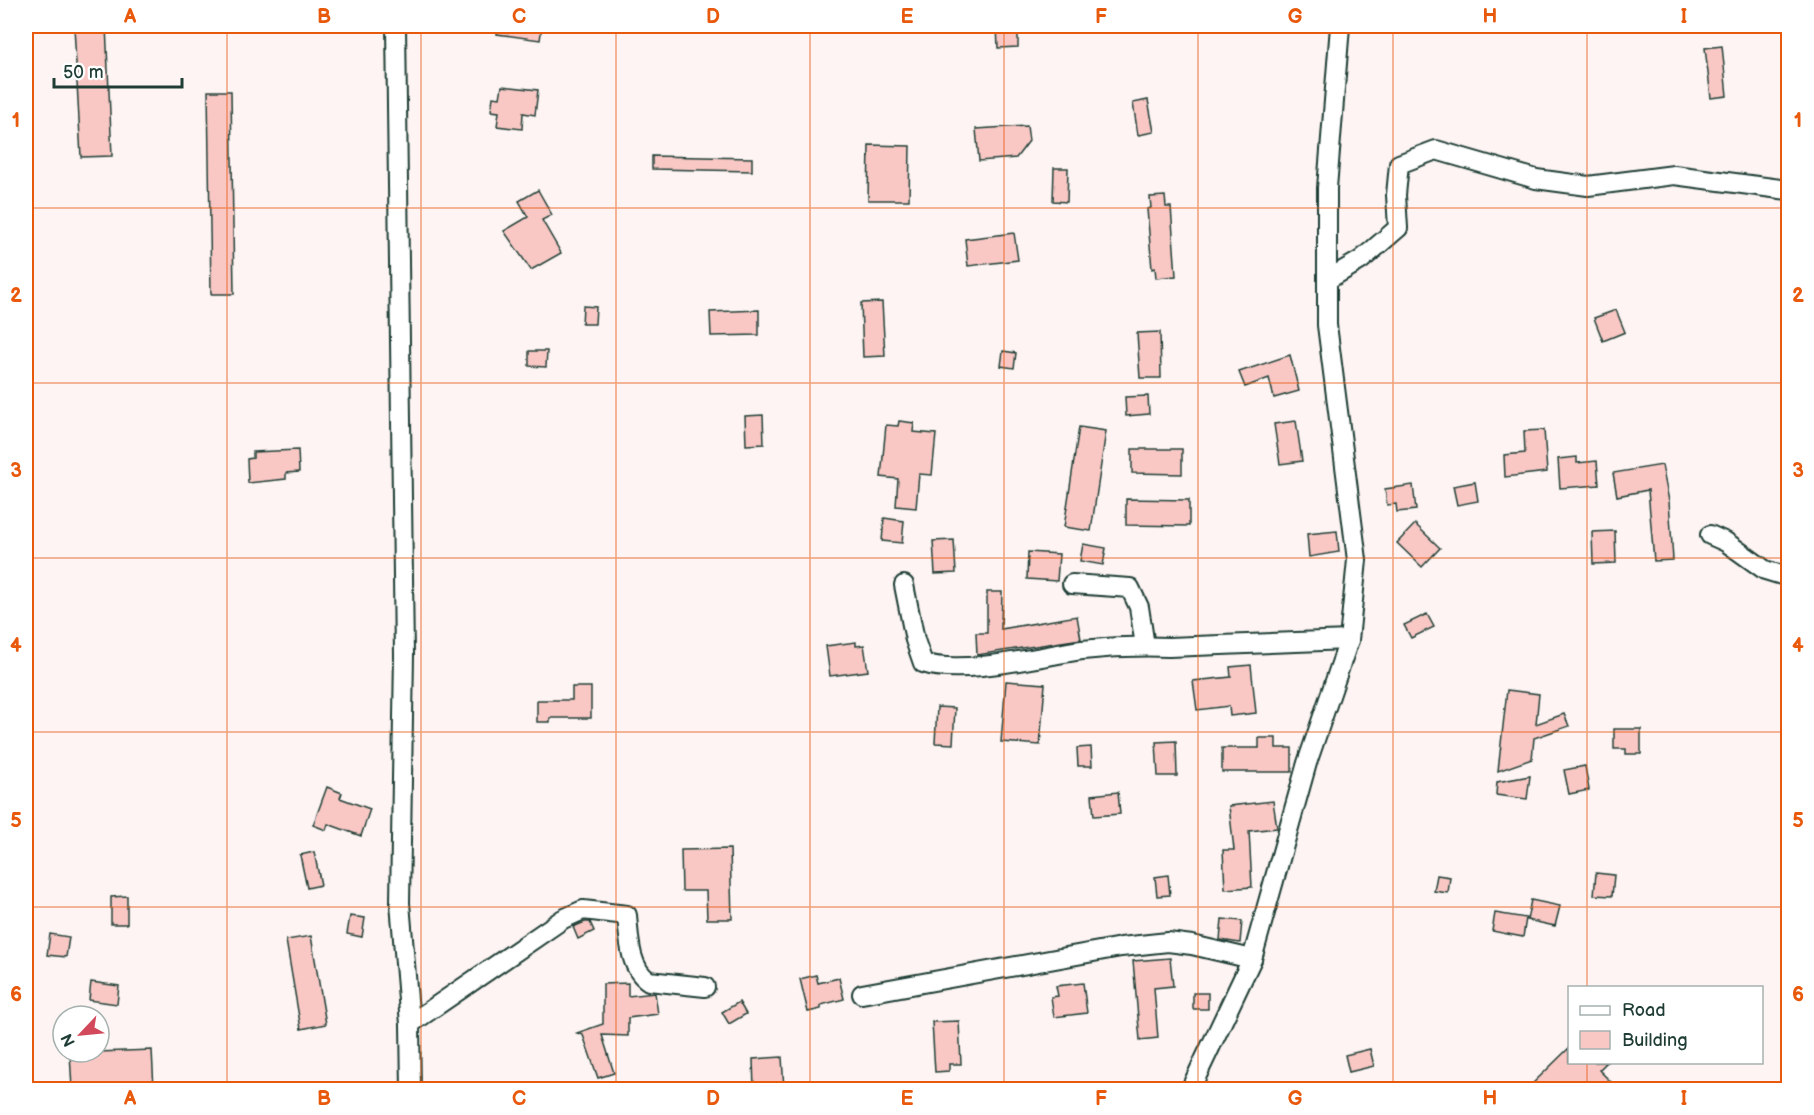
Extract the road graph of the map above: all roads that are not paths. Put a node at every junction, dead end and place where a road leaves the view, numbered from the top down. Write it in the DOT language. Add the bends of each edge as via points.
graph roads {
  1 [pos="396,26"];
  2 [pos="1340,26"];
  3 [pos="1788,190"];
  4 [pos="1327,280"];
  5 [pos="1710,535"];
  6 [pos="1788,577"];
  7 [pos="1072,584"];
  8 [pos="904,585"];
  9 [pos="1349,640"];
  10 [pos="1145,646"];
  11 [pos="1252,959"];
  12 [pos="705,987"];
  13 [pos="862,994"];
  14 [pos="410,1024"];
  15 [pos="411,1089"];
  16 [pos="1190,1089"];
  1 -- 14 [label="street" via="404,655 400,903"];
  2 -- 4 [label="street" via="1327,188"];
  3 -- 4 [label="street" via="1674,175 1588,186 1536,179 1436,150 1399,164 1398,228 1361,260"];
  4 -- 9 [label="street" via="1327,325 1357,560"];
  5 -- 6 [label="street" via="1765,570"];
  7 -- 10 [label="street" via="1130,588 1139,607"];
  8 -- 10 [label="street" via="923,663 938,668"];
  9 -- 10 [label="street"];
  9 -- 11 [label="street" via="1307,763"];
  11 -- 13 [label="street" via="1168,942"];
  11 -- 16 [label="street"];
  12 -- 14 [label="street" via="649,981 638,973 627,915 583,910 563,919"];
  14 -- 15 [label="street"];
}
